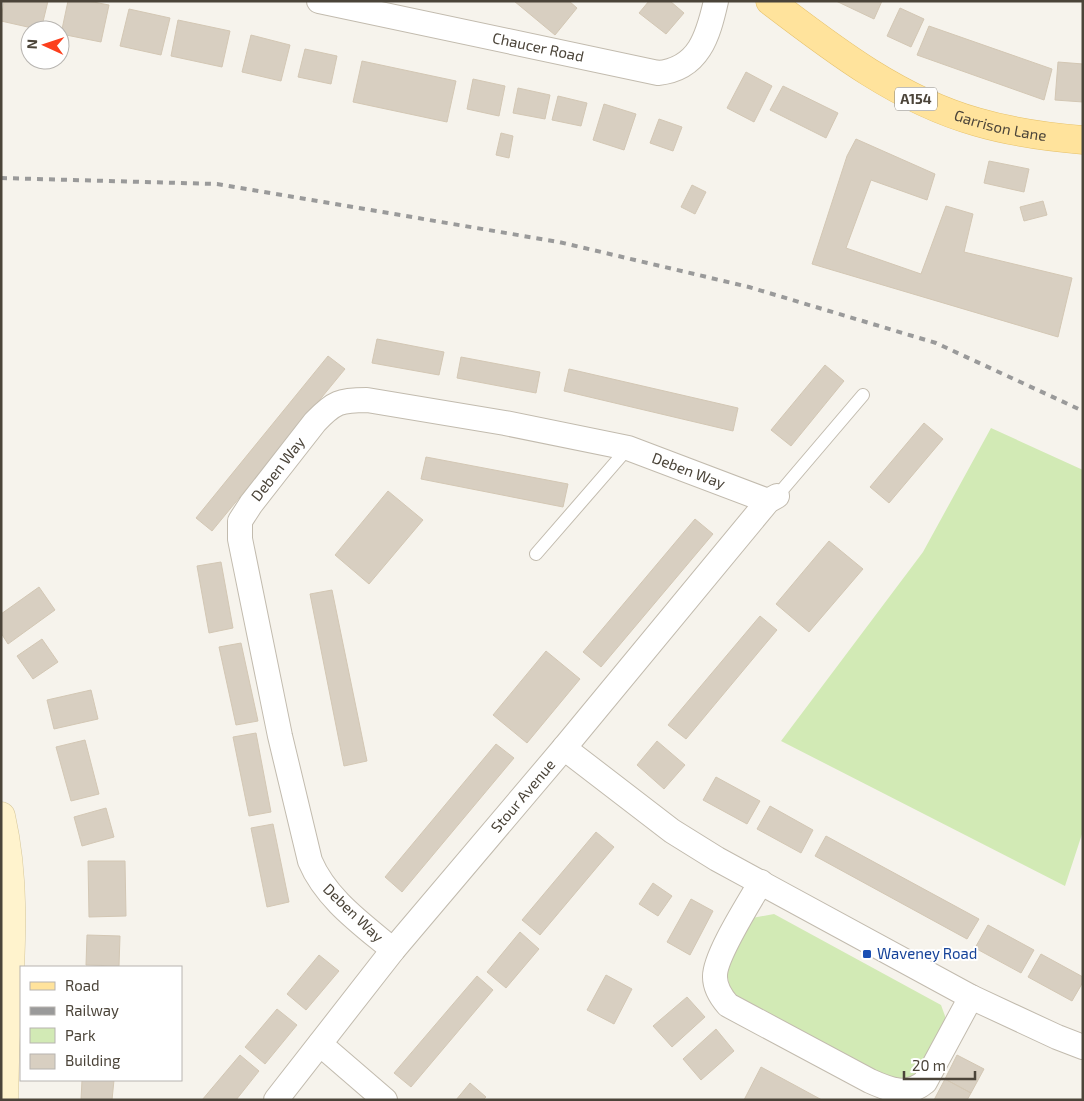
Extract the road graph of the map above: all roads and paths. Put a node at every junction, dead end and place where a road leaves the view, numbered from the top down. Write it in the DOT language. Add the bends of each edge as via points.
graph roads {
  1 [pos="319,1"];
  2 [pos="716,1"];
  3 [pos="772,2"];
  4 [pos="1083,140"];
  5 [pos="863,395"];
  6 [pos="628,448"];
  7 [pos="772,498"];
  8 [pos="536,554"];
  9 [pos="564,748"];
  10 [pos="1,816"];
  11 [pos="761,882"];
  12 [pos="393,950"];
  13 [pos="971,997"];
  14 [pos="320,1044"];
  15 [pos="1083,1047"];
  16 [pos="4,1100"];
  17 [pos="276,1100"];
  18 [pos="385,1100"];
  1 -- 2 [label="street, Chaucer Road" via="658,73 670,72 695,55 707,33"];
  3 -- 4 [label="main road, Garrison Lane / A154" via="856,64 932,106 999,128"];
  5 -- 7 [label="lane"];
  6 -- 7 [label="street, Deben Way"];
  6 -- 8 [label="lane"];
  6 -- 12 [label="street, Deben Way" via="367,400 346,400 324,412 315,422 240,521 240,539 255,617 310,861 318,878 333,896"];
  7 -- 9 [label="street, Stour Avenue"];
  9 -- 11 [label="street" via="672,831"];
  9 -- 12 [label="street, Stour Avenue"];
  10 -- 16 [label="street" via="12,908"];
  11 -- 13 [label="street"];
  11 -- 13 [label="street" via="716,968 718,991 728,1005 870,1081 901,1092 925,1082"];
  12 -- 14 [label="street, Stour Avenue"];
  13 -- 15 [label="street"];
  14 -- 17 [label="street, Stour Avenue"];
  14 -- 18 [label="street"];
}
